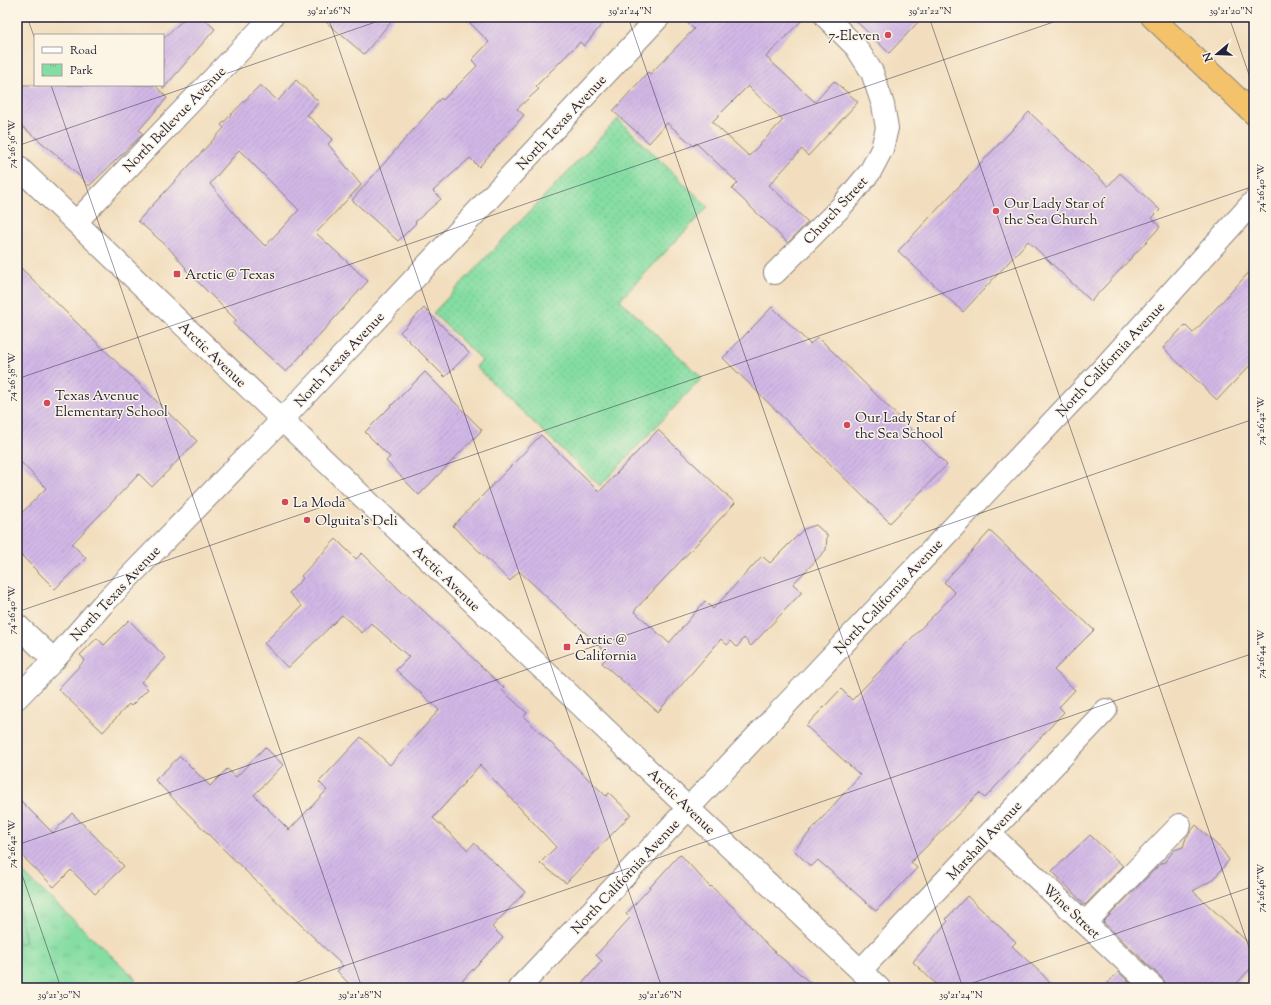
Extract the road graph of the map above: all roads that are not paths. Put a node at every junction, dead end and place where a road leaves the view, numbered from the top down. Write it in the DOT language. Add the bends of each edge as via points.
graph roads {
  1 [pos="272,17"];
  2 [pos="659,17"];
  3 [pos="826,17"];
  4 [pos="1152,17"];
  5 [pos="1254,114"];
  6 [pos="17,166"];
  7 [pos="1254,201"];
  8 [pos="76,222"];
  9 [pos="775,273"];
  10 [pos="282,420"];
  11 [pos="17,625"];
  12 [pos="54,660"];
  13 [pos="17,698"];
  14 [pos="1106,710"];
  15 [pos="688,808"];
  16 [pos="1180,825"];
  17 [pos="990,834"];
  18 [pos="1085,923"];
  19 [pos="861,970"];
  20 [pos="519,988"];
  21 [pos="879,988"];
  22 [pos="1154,988"];
  1 -- 8 [label="street, North Bellevue Avenue"];
  2 -- 10 [label="street, North Texas Avenue"];
  3 -- 9 [label="street, Church Street" via="856,47 872,72 883,105 887,128 882,149 870,172 840,208"];
  4 -- 5 [label="highway"];
  6 -- 8 [label="street, Arctic Avenue"];
  7 -- 15 [label="street, North California Avenue" via="1100,371"];
  8 -- 10 [label="street, Arctic Avenue"];
  10 -- 12 [label="street, North Texas Avenue" via="102,604"];
  10 -- 15 [label="street, Arctic Avenue"];
  11 -- 12 [label="street"];
  12 -- 13 [label="street, North Texas Avenue"];
  14 -- 17 [label="street, Marshall Avenue"];
  15 -- 19 [label="street, Arctic Avenue"];
  15 -- 20 [label="street, North California Avenue"];
  16 -- 18 [label="street"];
  17 -- 18 [label="street, Wine Street"];
  17 -- 19 [label="street, Marshall Avenue"];
  18 -- 22 [label="street, Wine Street"];
  19 -- 21 [label="street, Arctic Avenue"];
}
